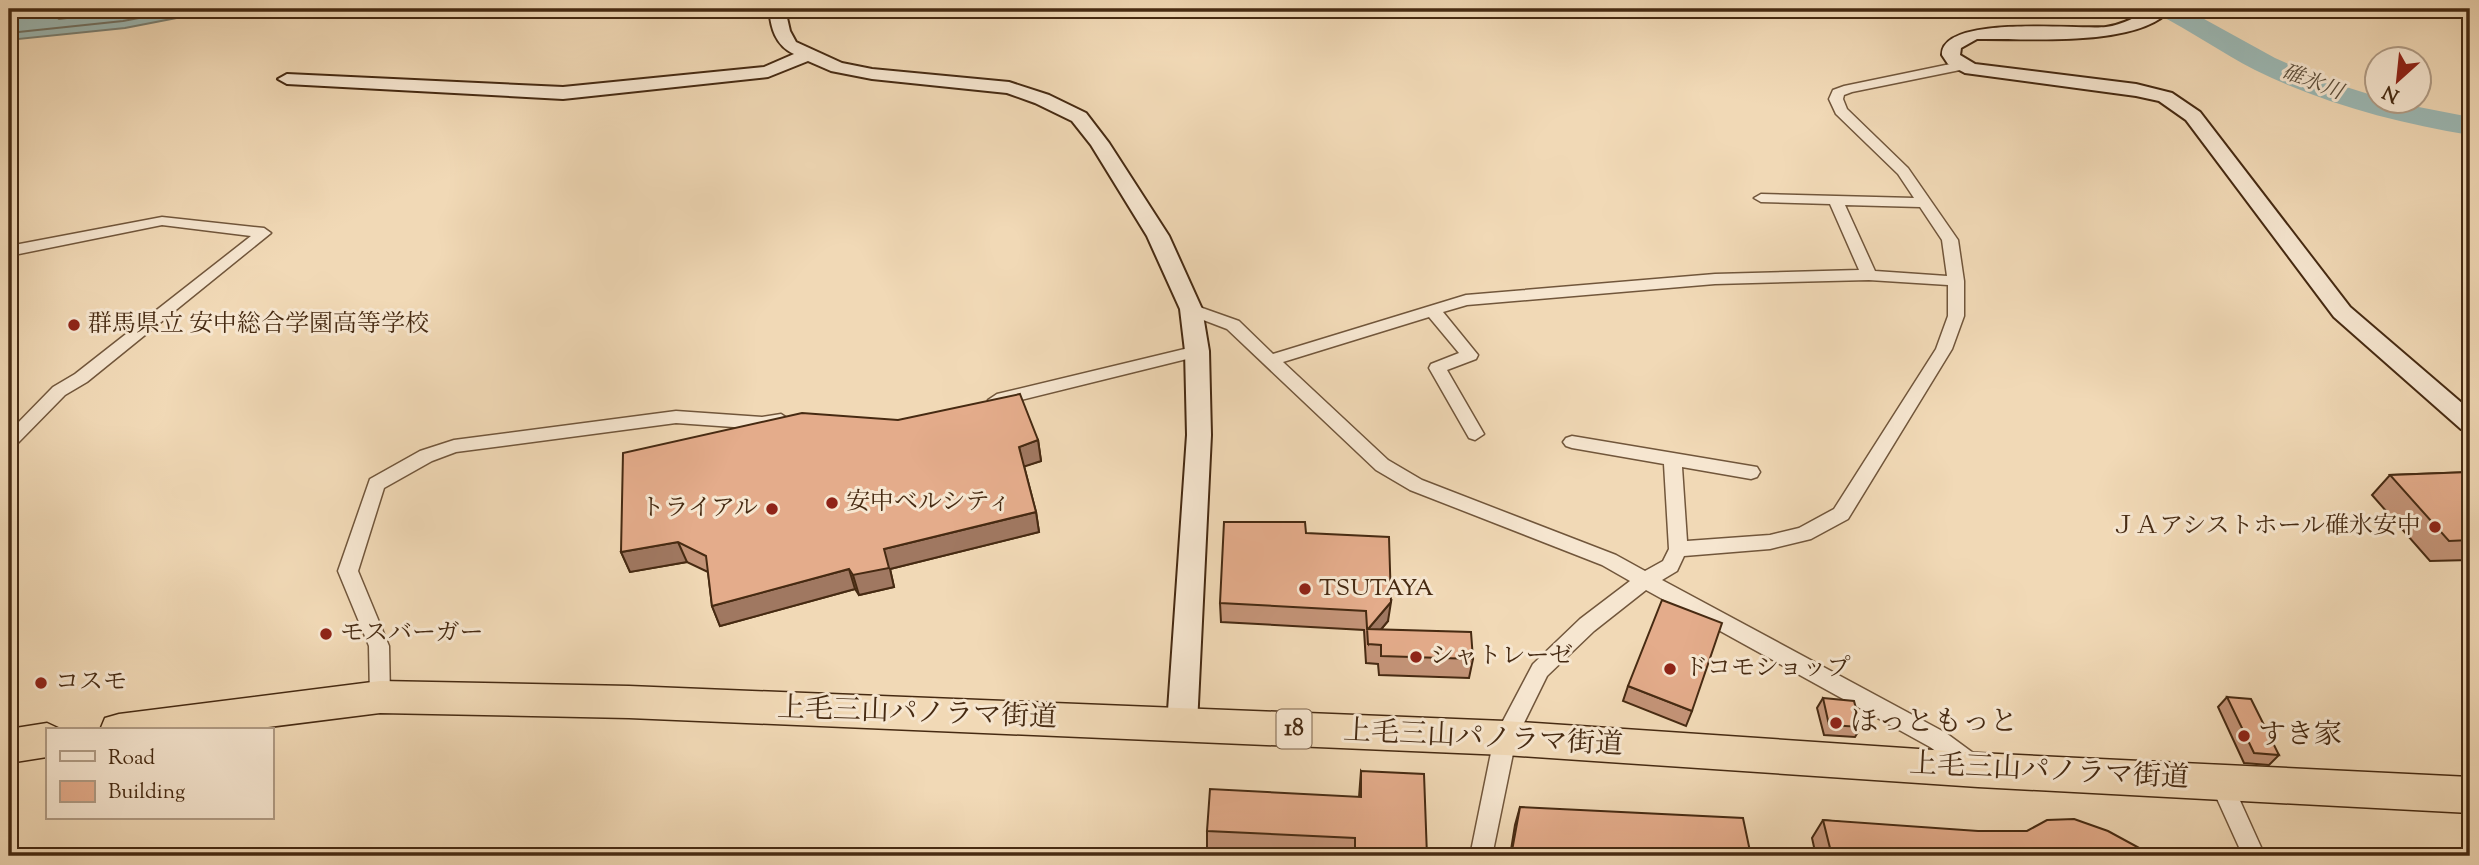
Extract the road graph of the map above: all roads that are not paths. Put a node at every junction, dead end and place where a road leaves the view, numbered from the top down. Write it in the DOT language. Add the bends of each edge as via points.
graph roads {
  1 [pos="777,9"];
  2 [pos="2163,9"];
  3 [pos="806,55"];
  4 [pos="1960,65"];
  5 [pos="287,79"];
  6 [pos="1761,198"];
  7 [pos="1835,200"];
  8 [pos="1925,203"];
  9 [pos="9,251"];
  10 [pos="1869,275"];
  11 [pos="1956,281"];
  12 [pos="1191,309"];
  13 [pos="1433,311"];
  14 [pos="1197,351"];
  15 [pos="1271,360"];
  16 [pos="980,406"];
  17 [pos="800,418"];
  18 [pos="2470,423"];
  19 [pos="1475,434"];
  20 [pos="9,442"];
  21 [pos="1572,442"];
  22 [pos="1673,460"];
  23 [pos="1751,472"];
  24 [pos="1678,549"];
  25 [pos="1645,580"];
  26 [pos="380,698"];
  27 [pos="1182,725"];
  28 [pos="135,728"];
  29 [pos="1505,738"];
  30 [pos="46,740"];
  31 [pos="9,746"];
  32 [pos="1978,770"];
  33 [pos="2220,781"];
  34 [pos="2470,795"];
  35 [pos="1481,856"];
  36 [pos="2254,856"];
  1 -- 3 [label="street" via="789,45"];
  2 -- 4 [label="street" via="2137,24 2096,34 1960,37 1950,51"];
  3 -- 5 [label="street" via="768,72 563,93"];
  3 -- 12 [label="street" via="872,74 1009,88 1079,117 1158,236"];
  4 -- 8 [label="street" via="1849,89 1838,93 1836,99 1841,111 1903,171"];
  4 -- 18 [label="street" via="2136,90 2182,106 2342,312"];
  6 -- 7 [label="street"];
  7 -- 8 [label="street"];
  7 -- 10 [label="street"];
  8 -- 11 [label="street" via="1950,240"];
  9 -- 20 [label="street" via="162,221 264,233 59,391"];
  10 -- 11 [label="street"];
  10 -- 13 [label="street" via="1715,279 1466,300"];
  11 -- 24 [label="street" via="1956,316 1944,349 1840,514 1804,534 1770,542"];
  12 -- 14 [label="street"];
  12 -- 15 [label="street" via="1233,325"];
  13 -- 15 [label="street"];
  13 -- 19 [label="street" via="1469,355 1437,368"];
  14 -- 16 [label="street"];
  14 -- 27 [label="street" via="1199,435"];
  15 -- 25 [label="street" via="1382,465 1416,485 1609,560"];
  17 -- 26 [label="street" via="762,423 676,417 454,446 376,484 348,571 379,646"];
  21 -- 22 [label="street"];
  22 -- 23 [label="street"];
  22 -- 24 [label="street"];
  24 -- 25 [label="street" via="1670,566"];
  25 -- 29 [label="street" via="1539,670"];
  25 -- 32 [label="street" via="1938,740"];
  26 -- 27 [label="highway, 上毛三山パノラマ街道 / 18" via="629,702"];
  26 -- 28 [label="highway, 上毛三山パノラマ街道 / 18"];
  27 -- 29 [label="highway, 上毛三山パノラマ街道 / 18"];
  29 -- 32 [label="highway, 上毛三山パノラマ街道 / 18"];
  29 -- 35 [label="street"];
  30 -- 31 [label="highway"];
  32 -- 33 [label="highway, 上毛三山パノラマ街道 / 18"];
  33 -- 34 [label="highway, 上毛三山パノラマ街道 / 18"];
  33 -- 36 [label="street"];
}
